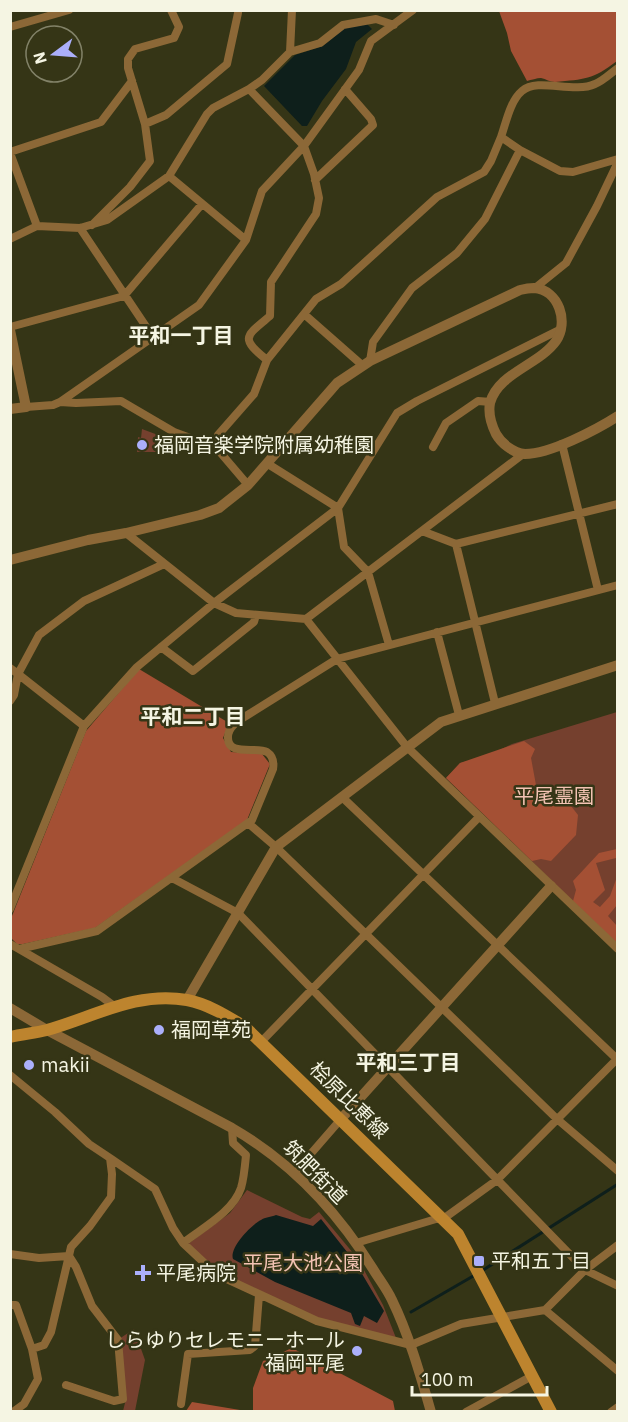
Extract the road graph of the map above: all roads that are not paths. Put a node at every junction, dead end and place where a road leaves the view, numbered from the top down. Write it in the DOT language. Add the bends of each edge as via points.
graph roads {
  1 [pos="69,10"];
  2 [pos="171,10"];
  3 [pos="292,10"];
  4 [pos="412,10"];
  5 [pos="238,13"];
  6 [pos="394,25"];
  7 [pos="10,27"];
  8 [pos="290,52"];
  9 [pos="618,68"];
  10 [pos="132,81"];
  11 [pos="249,89"];
  12 [pos="345,89"];
  13 [pos="145,124"];
  14 [pos="501,137"];
  15 [pos="304,146"];
  16 [pos="520,150"];
  17 [pos="10,153"];
  18 [pos="618,160"];
  19 [pos="169,176"];
  20 [pos="315,180"];
  21 [pos="202,204"];
  22 [pos="92,225"];
  23 [pos="37,226"];
  24 [pos="80,228"];
  25 [pos="10,239"];
  26 [pos="246,240"];
  27 [pos="535,288"];
  28 [pos="124,296"];
  29 [pos="304,314"];
  30 [pos="10,328"];
  31 [pos="561,329"];
  32 [pos="153,337"];
  33 [pos="267,360"];
  34 [pos="366,363"];
  35 [pos="60,402"];
  36 [pos="490,402"];
  37 [pos="26,408"];
  38 [pos="10,409"];
  39 [pos="618,416"];
  40 [pos="218,443"];
  41 [pos="562,444"];
  42 [pos="433,447"];
  43 [pos="523,454"];
  44 [pos="268,464"];
  45 [pos="248,485"];
  46 [pos="618,504"];
  47 [pos="338,508"];
  48 [pos="579,514"];
  49 [pos="422,531"];
  50 [pos="126,533"];
  51 [pos="456,544"];
  52 [pos="10,560"];
  53 [pos="164,564"];
  54 [pos="368,572"];
  55 [pos="618,585"];
  56 [pos="598,590"];
  57 [pos="214,603"];
  58 [pos="256,615"];
  59 [pos="306,619"];
  60 [pos="475,622"];
  61 [pos="437,632"];
  62 [pos="389,645"];
  63 [pos="160,647"];
  64 [pos="337,659"];
  65 [pos="618,665"];
  66 [pos="10,668"];
  67 [pos="18,674"];
  68 [pos="10,701"];
  69 [pos="495,704"];
  70 [pos="459,715"];
  71 [pos="84,726"];
  72 [pos="407,747"];
  73 [pos="342,797"];
  74 [pos="479,817"];
  75 [pos="248,823"];
  76 [pos="276,847"];
  77 [pos="423,874"];
  78 [pos="172,878"];
  79 [pos="551,886"];
  80 [pos="10,909"];
  81 [pos="238,913"];
  82 [pos="365,934"];
  83 [pos="10,944"];
  84 [pos="497,945"];
  85 [pos="19,949"];
  86 [pos="618,949"];
  87 [pos="313,988"];
  88 [pos="187,1000"];
  89 [pos="114,1006"];
  90 [pos="441,1007"];
  91 [pos="10,1008"];
  92 [pos="47,1030"];
  93 [pos="10,1037"];
  94 [pos="261,1042"];
  95 [pos="617,1059"];
  96 [pos="387,1067"];
  97 [pos="10,1075"];
  98 [pos="341,1119"];
  99 [pos="557,1119"];
  100 [pos="232,1128"];
  101 [pos="110,1158"];
  102 [pos="618,1171"];
  103 [pos="295,1172"];
  104 [pos="497,1180"];
  105 [pos="443,1219"];
  106 [pos="356,1242"];
  107 [pos="183,1244"];
  108 [pos="618,1245"];
  109 [pos="10,1254"];
  110 [pos="69,1256"];
  111 [pos="585,1270"];
  112 [pos="618,1286"];
  113 [pos="259,1295"];
  114 [pos="10,1305"];
  115 [pos="545,1310"];
  116 [pos="500,1317"];
  117 [pos="411,1345"];
  118 [pos="32,1349"];
  119 [pos="618,1371"];
  120 [pos="532,1376"];
  121 [pos="66,1385"];
  122 [pos="180,1404"];
  123 [pos="618,1407"];
  124 [pos="13,1412"];
  125 [pos="432,1412"];
  126 [pos="466,1412"];
  127 [pos="551,1412"];
  128 [pos="611,1412"];
  1 -- 7 [label="street"];
  2 -- 10 [label="street" via="179,27 174,38 135,50 128,59"];
  3 -- 8 [label="street"];
  4 -- 6 [label="street"];
  5 -- 13 [label="street" via="227,64 166,115"];
  6 -- 8 [label="street" via="376,19 343,25 320,43"];
  6 -- 12 [label="street" via="371,41 359,70"];
  8 -- 11 [label="street"];
  9 -- 14 [label="street" via="594,85 569,89 534,85 522,90 514,100"];
  10 -- 13 [label="street"];
  10 -- 17 [label="street" via="101,122"];
  11 -- 15 [label="street"];
  11 -- 19 [label="street" via="207,114"];
  12 -- 15 [label="street"];
  12 -- 20 [label="street" via="373,125"];
  13 -- 22 [label="street" via="150,161"];
  14 -- 16 [label="street"];
  14 -- 29 [label="street" via="484,172 437,197 341,284 316,299"];
  15 -- 20 [label="street"];
  15 -- 26 [label="street" via="262,190"];
  16 -- 18 [label="street" via="560,171 573,172"];
  16 -- 34 [label="street" via="485,219 457,253 412,288 374,342"];
  17 -- 23 [label="street"];
  18 -- 27 [label="street" via="566,263"];
  19 -- 21 [label="street"];
  19 -- 22 [label="street" via="107,220"];
  20 -- 33 [label="street" via="319,198 316,214 271,282 270,316 250,333 248,340 251,348"];
  21 -- 26 [label="street"];
  21 -- 28 [label="street"];
  22 -- 24 [label="street"];
  23 -- 24 [label="street"];
  23 -- 25 [label="street"];
  24 -- 28 [label="street"];
  26 -- 32 [label="street" via="199,305"];
  27 -- 31 [label="street" via="556,301"];
  27 -- 34 [label="street" via="520,290"];
  28 -- 30 [label="street"];
  28 -- 32 [label="street"];
  29 -- 33 [label="street"];
  29 -- 34 [label="street"];
  30 -- 37 [label="street"];
  31 -- 36 [label="street" via="556,341 501,384"];
  31 -- 47 [label="street" via="397,413"];
  32 -- 35 [label="street"];
  33 -- 40 [label="street" via="254,394 218,435"];
  34 -- 44 [label="street" via="338,383"];
  35 -- 37 [label="street"];
  35 -- 40 [label="street" via="121,401 174,432 204,443"];
  36 -- 42 [label="street" via="478,401 446,423"];
  36 -- 43 [label="street" via="491,425 500,440"];
  37 -- 38 [label="street"];
  39 -- 41 [label="street"];
  40 -- 45 [label="street" via="219,451"];
  41 -- 43 [label="street"];
  41 -- 48 [label="street"];
  43 -- 49 [label="street"];
  44 -- 45 [label="street"];
  44 -- 47 [label="street"];
  45 -- 50 [label="street" via="219,508"];
  46 -- 48 [label="street"];
  47 -- 54 [label="street" via="344,547"];
  47 -- 57 [label="street"];
  48 -- 51 [label="street"];
  48 -- 56 [label="street"];
  49 -- 51 [label="street"];
  49 -- 54 [label="street"];
  50 -- 52 [label="street"];
  50 -- 53 [label="street"];
  51 -- 60 [label="street"];
  53 -- 57 [label="street"];
  53 -- 67 [label="street" via="84,601 48,628 39,635"];
  54 -- 59 [label="street"];
  54 -- 62 [label="street"];
  55 -- 56 [label="street"];
  56 -- 60 [label="street"];
  57 -- 58 [label="street" via="236,614"];
  57 -- 63 [label="street"];
  58 -- 59 [label="street"];
  58 -- 63 [label="street" via="254,622 193,671"];
  59 -- 64 [label="street"];
  60 -- 61 [label="street"];
  60 -- 69 [label="street"];
  61 -- 62 [label="street"];
  61 -- 70 [label="street"];
  62 -- 64 [label="street"];
  63 -- 71 [label="street"];
  64 -- 72 [label="street"];
  64 -- 75 [label="street" via="246,716 228,732 231,747 263,751 272,757 273,769"];
  65 -- 69 [label="street"];
  66 -- 67 [label="street"];
  67 -- 68 [label="street"];
  67 -- 71 [label="street"];
  69 -- 70 [label="street"];
  70 -- 72 [label="street" via="441,722"];
  71 -- 80 [label="street"];
  72 -- 73 [label="street"];
  72 -- 74 [label="street"];
  73 -- 76 [label="street"];
  73 -- 77 [label="street"];
  74 -- 77 [label="street"];
  74 -- 79 [label="street"];
  75 -- 76 [label="street"];
  75 -- 78 [label="street"];
  76 -- 81 [label="street"];
  76 -- 82 [label="street"];
  77 -- 82 [label="street"];
  77 -- 84 [label="street"];
  78 -- 81 [label="street"];
  78 -- 85 [label="street" via="97,932"];
  79 -- 84 [label="street"];
  79 -- 86 [label="street"];
  81 -- 87 [label="street"];
  81 -- 88 [label="street"];
  82 -- 87 [label="street"];
  82 -- 90 [label="street"];
  83 -- 85 [label="street"];
  84 -- 90 [label="street"];
  84 -- 95 [label="street"];
  85 -- 89 [label="street"];
  87 -- 94 [label="street"];
  87 -- 96 [label="street"];
  88 -- 89 [label="main road, 桧原比恵線" via="151,998"];
  88 -- 94 [label="main road, 桧原比恵線" via="218,1010"];
  89 -- 92 [label="main road, 桧原比恵線"];
  90 -- 96 [label="street"];
  90 -- 99 [label="street"];
  91 -- 92 [label="street, 筑肥街道"];
  92 -- 93 [label="main road, 桧原比恵線"];
  92 -- 100 [label="street, 筑肥街道"];
  94 -- 98 [label="main road, 桧原比恵線"];
  95 -- 99 [label="street"];
  96 -- 98 [label="street"];
  96 -- 104 [label="street"];
  97 -- 101 [label="street"];
  98 -- 103 [label="street"];
  98 -- 105 [label="main road, 桧原比恵線"];
  99 -- 102 [label="street"];
  99 -- 104 [label="street"];
  100 -- 103 [label="street, 筑肥街道"];
  100 -- 107 [label="street" via="233,1143 246,1155 241,1188 228,1208"];
  101 -- 107 [label="street" via="154,1189"];
  101 -- 110 [label="street" via="111,1197 71,1246"];
  103 -- 106 [label="street, 筑肥街道"];
  104 -- 105 [label="street"];
  104 -- 111 [label="street"];
  105 -- 106 [label="street"];
  105 -- 116 [label="main road, 桧原比恵線" via="458,1234"];
  106 -- 117 [label="street, 筑肥街道" via="391,1298"];
  107 -- 113 [label="street" via="216,1274"];
  108 -- 111 [label="street"];
  109 -- 110 [label="street" via="39,1258"];
  110 -- 118 [label="street" via="51,1332 44,1345"];
  110 -- 121 [label="street" via="92,1306 118,1340 123,1399 114,1401"];
  111 -- 112 [label="street"];
  111 -- 115 [label="street"];
  113 -- 117 [label="street" via="317,1321"];
  113 -- 122 [label="street" via="255,1346 250,1350 188,1354"];
  114 -- 118 [label="street" via="16,1305"];
  115 -- 116 [label="street"];
  115 -- 119 [label="street"];
  116 -- 117 [label="street" via="461,1324"];
  116 -- 120 [label="main road, 桧原比恵線"];
  117 -- 125 [label="street, 筑肥街道"];
  118 -- 124 [label="street" via="38,1379 24,1404"];
  120 -- 126 [label="street"];
  120 -- 127 [label="main road, 桧原比恵線"];
  123 -- 128 [label="street"];
}
